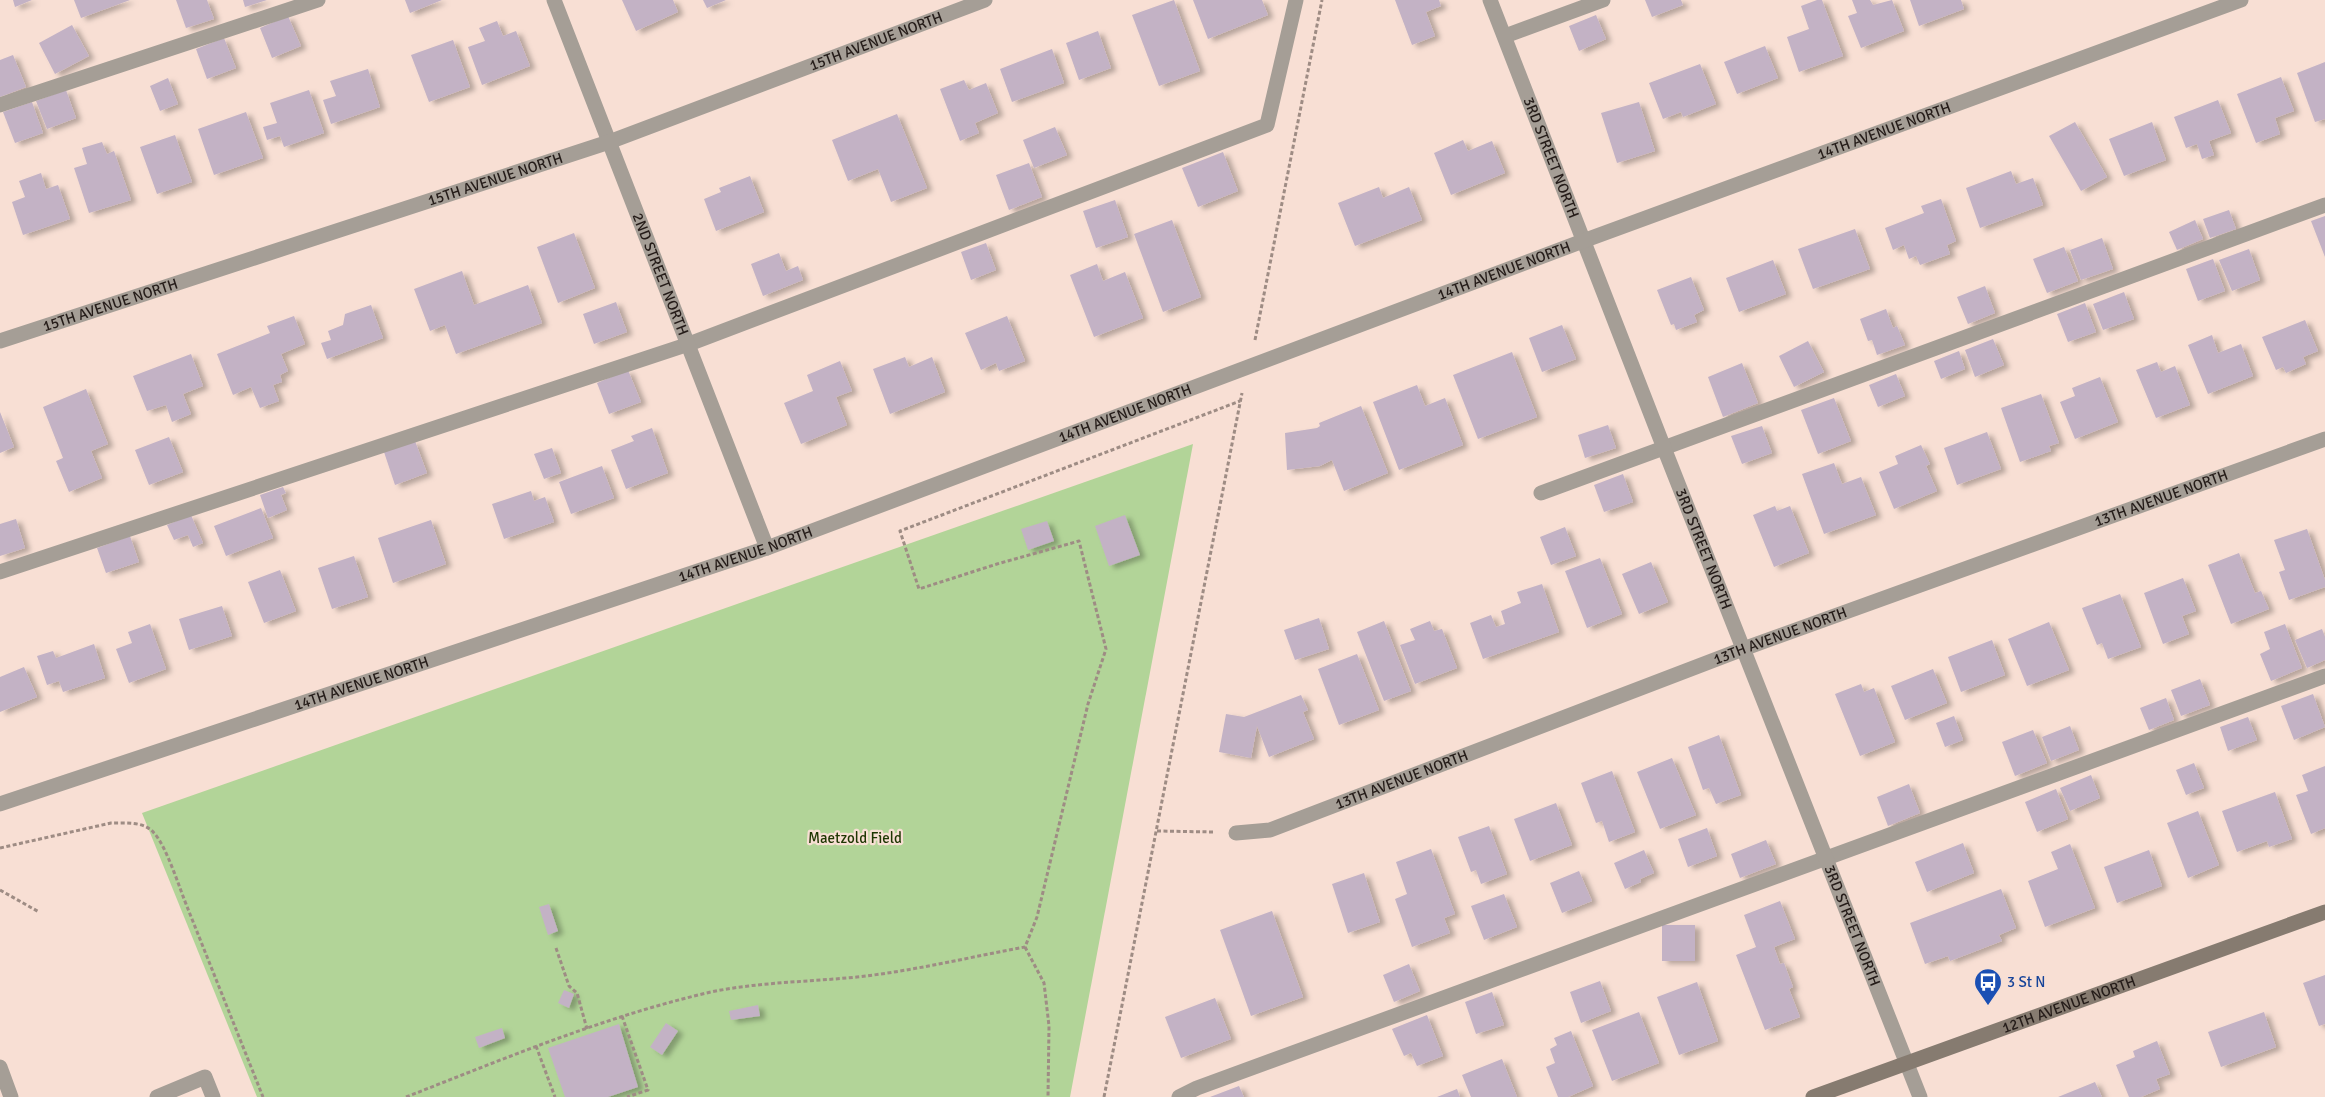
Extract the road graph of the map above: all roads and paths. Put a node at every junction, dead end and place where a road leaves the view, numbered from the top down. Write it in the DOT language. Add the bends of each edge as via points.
graph roads {
  1 [pos="318,0"];
  2 [pos="554,0"];
  3 [pos="985,0"];
  4 [pos="1296,0"];
  5 [pos="1322,0"];
  6 [pos="1490,0"];
  7 [pos="1604,0"];
  8 [pos="2241,0"];
  9 [pos="1505,36"];
  10 [pos="0,105"];
  11 [pos="609,142"];
  12 [pos="2325,205"];
  13 [pos="1583,241"];
  14 [pos="1256,339"];
  15 [pos="0,341"];
  16 [pos="689,344"];
  17 [pos="2325,439"];
  18 [pos="1664,448"];
  19 [pos="1541,493"];
  20 [pos="767,548"];
  21 [pos="0,572"];
  22 [pos="1743,649"];
  23 [pos="2325,676"];
  24 [pos="0,804"];
  25 [pos="1157,831"];
  26 [pos="1236,833"];
  27 [pos="0,848"];
  28 [pos="1827,858"];
  29 [pos="0,890"];
  30 [pos="39,912"];
  31 [pos="2325,912"];
  32 [pos="1025,947"];
  33 [pos="556,948"];
  34 [pos="622,1016"];
  35 [pos="587,1028"];
  36 [pos="536,1046"];
  37 [pos="1906,1063"];
  38 [pos="0,1067"];
  39 [pos="11,1097"];
  40 [pos="157,1097"];
  41 [pos="213,1097"];
  42 [pos="263,1097"];
  43 [pos="406,1097"];
  44 [pos="555,1097"];
  45 [pos="626,1097"];
  46 [pos="1048,1097"];
  47 [pos="1104,1097"];
  48 [pos="1179,1097"];
  49 [pos="1814,1097"];
  50 [pos="1920,1097"];
  1 -- 10 [label="street"];
  2 -- 11 [label="street, 2ND STREET NORTH"];
  3 -- 11 [label="street, 15TH AVENUE NORTH"];
  4 -- 16 [label="street" via="1267,126"];
  5 -- 14 [label="path"];
  6 -- 9 [label="street, 3RD STREET NORTH"];
  7 -- 9 [label="street"];
  8 -- 13 [label="street, 14TH AVENUE NORTH"];
  9 -- 13 [label="street, 3RD STREET NORTH"];
  11 -- 15 [label="street, 15TH AVENUE NORTH"];
  11 -- 16 [label="street, 2ND STREET NORTH"];
  12 -- 18 [label="street"];
  13 -- 18 [label="street, 3RD STREET NORTH"];
  13 -- 20 [label="street, 14TH AVENUE NORTH"];
  16 -- 20 [label="street, 2ND STREET NORTH"];
  16 -- 21 [label="street"];
  17 -- 22 [label="street, 13TH AVENUE NORTH"];
  18 -- 19 [label="street"];
  18 -- 22 [label="street, 3RD STREET NORTH"];
  20 -- 24 [label="street, 14TH AVENUE NORTH"];
  22 -- 26 [label="street, 13TH AVENUE NORTH" via="1270,830"];
  22 -- 28 [label="street, 3RD STREET NORTH"];
  23 -- 28 [label="street"];
  25 -- 26 [label="path"];
  25 -- 32 [label="path" via="1240,401 900,531 919,589 1079,541 1106,649 1088,704 1037,917"];
  25 -- 47 [label="path"];
  27 -- 42 [label="path" via="111,823 128,822 153,831"];
  28 -- 37 [label="street, 3RD STREET NORTH"];
  28 -- 48 [label="street"];
  29 -- 30 [label="path"];
  31 -- 37 [label="street, 12TH AVENUE NORTH"];
  32 -- 34 [label="path" via="858,977 756,984 710,992"];
  32 -- 46 [label="path" via="1044,983 1049,1036"];
  33 -- 35 [label="path" via="569,986 577,993"];
  34 -- 35 [label="path"];
  34 -- 45 [label="path" via="648,1090"];
  35 -- 36 [label="path"];
  36 -- 43 [label="path"];
  36 -- 44 [label="path"];
  37 -- 49 [label="street, 12TH AVENUE NORTH"];
  37 -- 50 [label="street, 3RD STREET NORTH"];
  38 -- 39 [label="street"];
  40 -- 41 [label="street" via="205,1077"];
}
